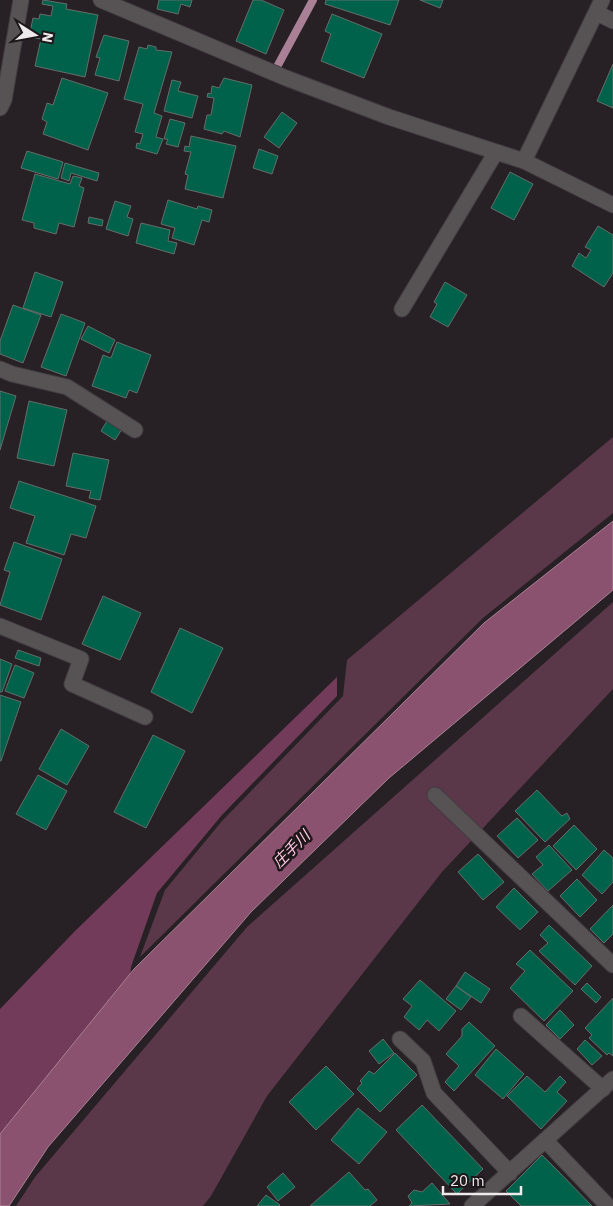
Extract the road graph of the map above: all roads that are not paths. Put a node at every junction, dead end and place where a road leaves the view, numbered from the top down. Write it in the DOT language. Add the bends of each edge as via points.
graph roads {
  1 [pos="20,0"];
  2 [pos="101,0"];
  3 [pos="600,6"];
  4 [pos="613,21"];
  5 [pos="1,102"];
  6 [pos="496,152"];
  7 [pos="524,161"];
  8 [pos="613,205"];
  9 [pos="402,309"];
  10 [pos="0,369"];
  11 [pos="135,430"];
  12 [pos="0,626"];
  13 [pos="145,717"];
  14 [pos="435,795"];
  15 [pos="613,965"];
  16 [pos="521,1016"];
  17 [pos="400,1039"];
  18 [pos="608,1084"];
  19 [pos="545,1140"];
  20 [pos="510,1172"];
  21 [pos="472,1206"];
  22 [pos="608,1206"];
  1 -- 5 [label="street"];
  2 -- 6 [label="street" via="337,98"];
  3 -- 4 [label="street"];
  3 -- 7 [label="street"];
  6 -- 7 [label="street"];
  6 -- 9 [label="street"];
  7 -- 8 [label="street"];
  10 -- 11 [label="street" via="67,387"];
  12 -- 13 [label="street" via="81,659 72,684"];
  14 -- 15 [label="street"];
  16 -- 18 [label="street"];
  17 -- 20 [label="street" via="423,1061 434,1093"];
  18 -- 19 [label="street"];
  19 -- 20 [label="street"];
  19 -- 22 [label="street"];
  20 -- 21 [label="street"];
}
